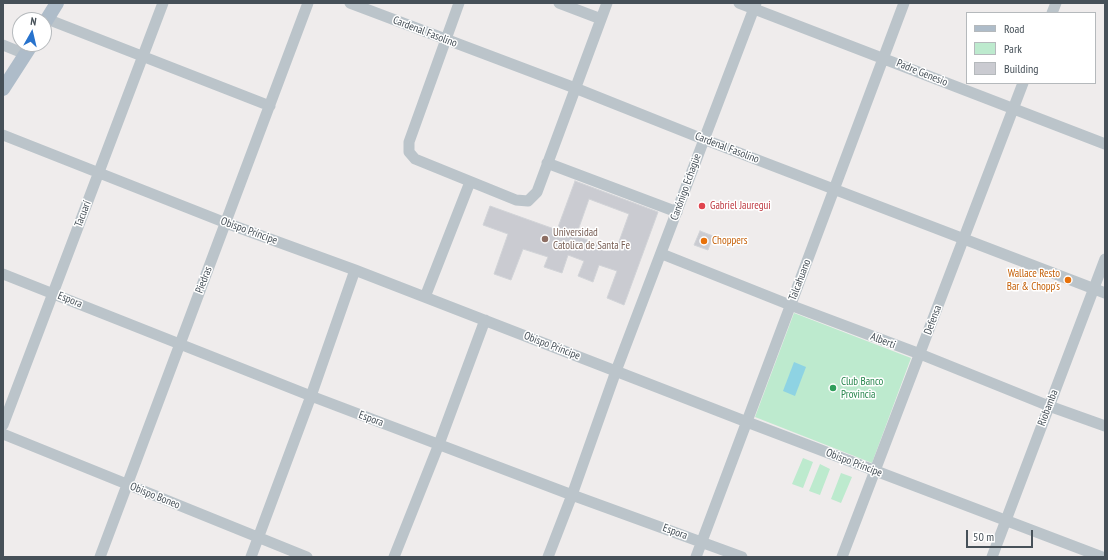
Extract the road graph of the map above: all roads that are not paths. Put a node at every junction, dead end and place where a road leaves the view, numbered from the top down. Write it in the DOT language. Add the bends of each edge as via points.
graph roads {
  1 [pos="57,3"];
  2 [pos="163,3"];
  3 [pos="308,3"];
  4 [pos="350,3"];
  5 [pos="458,3"];
  6 [pos="559,3"];
  7 [pos="607,3"];
  8 [pos="739,3"];
  9 [pos="904,3"];
  10 [pos="755,6"];
  11 [pos="52,12"];
  12 [pos="601,19"];
  13 [pos="52,23"];
  14 [pos="445,40"];
  15 [pos="27,52"];
  16 [pos="143,56"];
  17 [pos="883,58"];
  18 [pos="1023,84"];
  19 [pos="575,88"];
  20 [pos="3,89"];
  21 [pos="270,106"];
  22 [pos="1013,109"];
  23 [pos="3,135"];
  24 [pos="703,139"];
  25 [pos="1105,144"];
  26 [pos="547,163"];
  27 [pos="98,173"];
  28 [pos="470,182"];
  29 [pos="834,189"];
  30 [pos="676,212"];
  31 [pos="226,223"];
  32 [pos="964,239"];
  33 [pos="662,254"];
  34 [pos="1105,259"];
  35 [pos="355,270"];
  36 [pos="3,274"];
  37 [pos="1094,289"];
  38 [pos="53,293"];
  39 [pos="1105,293"];
  40 [pos="425,297"];
  41 [pos="790,305"];
  42 [pos="485,320"];
  43 [pos="180,344"];
  44 [pos="920,354"];
  45 [pos="616,371"];
  46 [pos="311,396"];
  47 [pos="1049,406"];
  48 [pos="746,422"];
  49 [pos="3,425"];
  50 [pos="1105,426"];
  51 [pos="3,434"];
  52 [pos="439,444"];
  53 [pos="876,471"];
  54 [pos="127,485"];
  55 [pos="572,495"];
  56 [pos="1006,521"];
  57 [pos="258,537"];
  58 [pos="702,541"];
  59 [pos="100,557"];
  60 [pos="251,557"];
  61 [pos="307,557"];
  62 [pos="394,557"];
  63 [pos="548,557"];
  64 [pos="696,557"];
  65 [pos="742,557"];
  66 [pos="842,557"];
  67 [pos="992,557"];
  68 [pos="1102,557"];
  1 -- 11 [label="main road"];
  2 -- 16 [label="street, Tacuarí"];
  3 -- 21 [label="street, Piedras"];
  4 -- 14 [label="street, Cardenal Fasolino"];
  5 -- 14 [label="street"];
  6 -- 12 [label="street"];
  7 -- 12 [label="street"];
  8 -- 10 [label="street, Padre Genesio"];
  9 -- 17 [label="street, Talcahuano"];
  10 -- 17 [label="street, Padre Genesio"];
  10 -- 24 [label="street, Canónigo Echagüe"];
  12 -- 19 [label="street"];
  13 -- 16 [label="street"];
  14 -- 19 [label="street, Cardenal Fasolino"];
  14 -- 28 [label="street" via="408,142 409,152 415,159"];
  15 -- 20 [label="main road"];
  16 -- 21 [label="street"];
  16 -- 27 [label="street, Tacuarí"];
  17 -- 22 [label="street, Padre Genesio"];
  17 -- 29 [label="street, Talcahuano"];
  18 -- 22 [label="street, Defensa"];
  19 -- 24 [label="street, Cardenal Fasolino"];
  19 -- 26 [label="street"];
  21 -- 31 [label="street, Piedras"];
  22 -- 25 [label="street, Padre Genesio"];
  22 -- 32 [label="street, Defensa"];
  23 -- 27 [label="street, Obispo Príncipe"];
  24 -- 29 [label="street, Cardenal Fasolino"];
  24 -- 30 [label="street, Canónigo Echagüe"];
  26 -- 28 [label="street" via="537,192 528,201 516,200"];
  26 -- 30 [label="street"];
  27 -- 31 [label="street, Obispo Príncipe"];
  27 -- 38 [label="street, Tacuarí"];
  28 -- 40 [label="street"];
  29 -- 32 [label="street, Cardenal Fasolino"];
  29 -- 41 [label="street, Talcahuano"];
  30 -- 33 [label="street, Canónigo Echagüe"];
  31 -- 35 [label="street, Obispo Príncipe"];
  31 -- 43 [label="street, Piedras"];
  32 -- 37 [label="street, Cardenal Fasolino"];
  32 -- 44 [label="street, Defensa"];
  33 -- 41 [label="street, Alberti"];
  33 -- 45 [label="street, Canónigo Echagüe"];
  34 -- 37 [label="street, Riobamba"];
  35 -- 40 [label="street, Obispo Príncipe"];
  35 -- 46 [label="street"];
  36 -- 38 [label="street, Espora"];
  37 -- 39 [label="street, Cardenal Fasolino"];
  37 -- 47 [label="street, Riobamba"];
  38 -- 43 [label="street, Espora"];
  38 -- 49 [label="street, Tacuarí"];
  40 -- 42 [label="street, Obispo Príncipe"];
  41 -- 44 [label="street, Alberti"];
  41 -- 48 [label="street, Talcahuano"];
  42 -- 45 [label="street, Obispo Príncipe"];
  42 -- 52 [label="street"];
  43 -- 46 [label="street, Espora"];
  43 -- 54 [label="street, Piedras"];
  44 -- 47 [label="street, Alberti"];
  44 -- 53 [label="street, Defensa"];
  45 -- 48 [label="street, Obispo Príncipe"];
  45 -- 55 [label="street, Canónigo Echagüe"];
  46 -- 52 [label="street, Espora"];
  46 -- 57 [label="street"];
  47 -- 50 [label="street, Alberti"];
  47 -- 56 [label="street, Riobamba"];
  48 -- 53 [label="street, Obispo Príncipe"];
  48 -- 58 [label="street, Talcahuano"];
  51 -- 54 [label="street, Obispo Boneo"];
  52 -- 55 [label="street, Espora"];
  52 -- 62 [label="street"];
  53 -- 56 [label="street, Obispo Príncipe"];
  53 -- 66 [label="street, Defensa"];
  54 -- 57 [label="street, Obispo Boneo"];
  54 -- 59 [label="street, Piedras"];
  55 -- 58 [label="street, Espora"];
  55 -- 63 [label="street, Canónigo Echagüe"];
  56 -- 67 [label="street, Riobamba"];
  56 -- 68 [label="street, Obispo Príncipe"];
  57 -- 60 [label="street"];
  57 -- 61 [label="street, Obispo Boneo"];
  58 -- 64 [label="street, Talcahuano"];
  58 -- 65 [label="street, Espora"];
}
